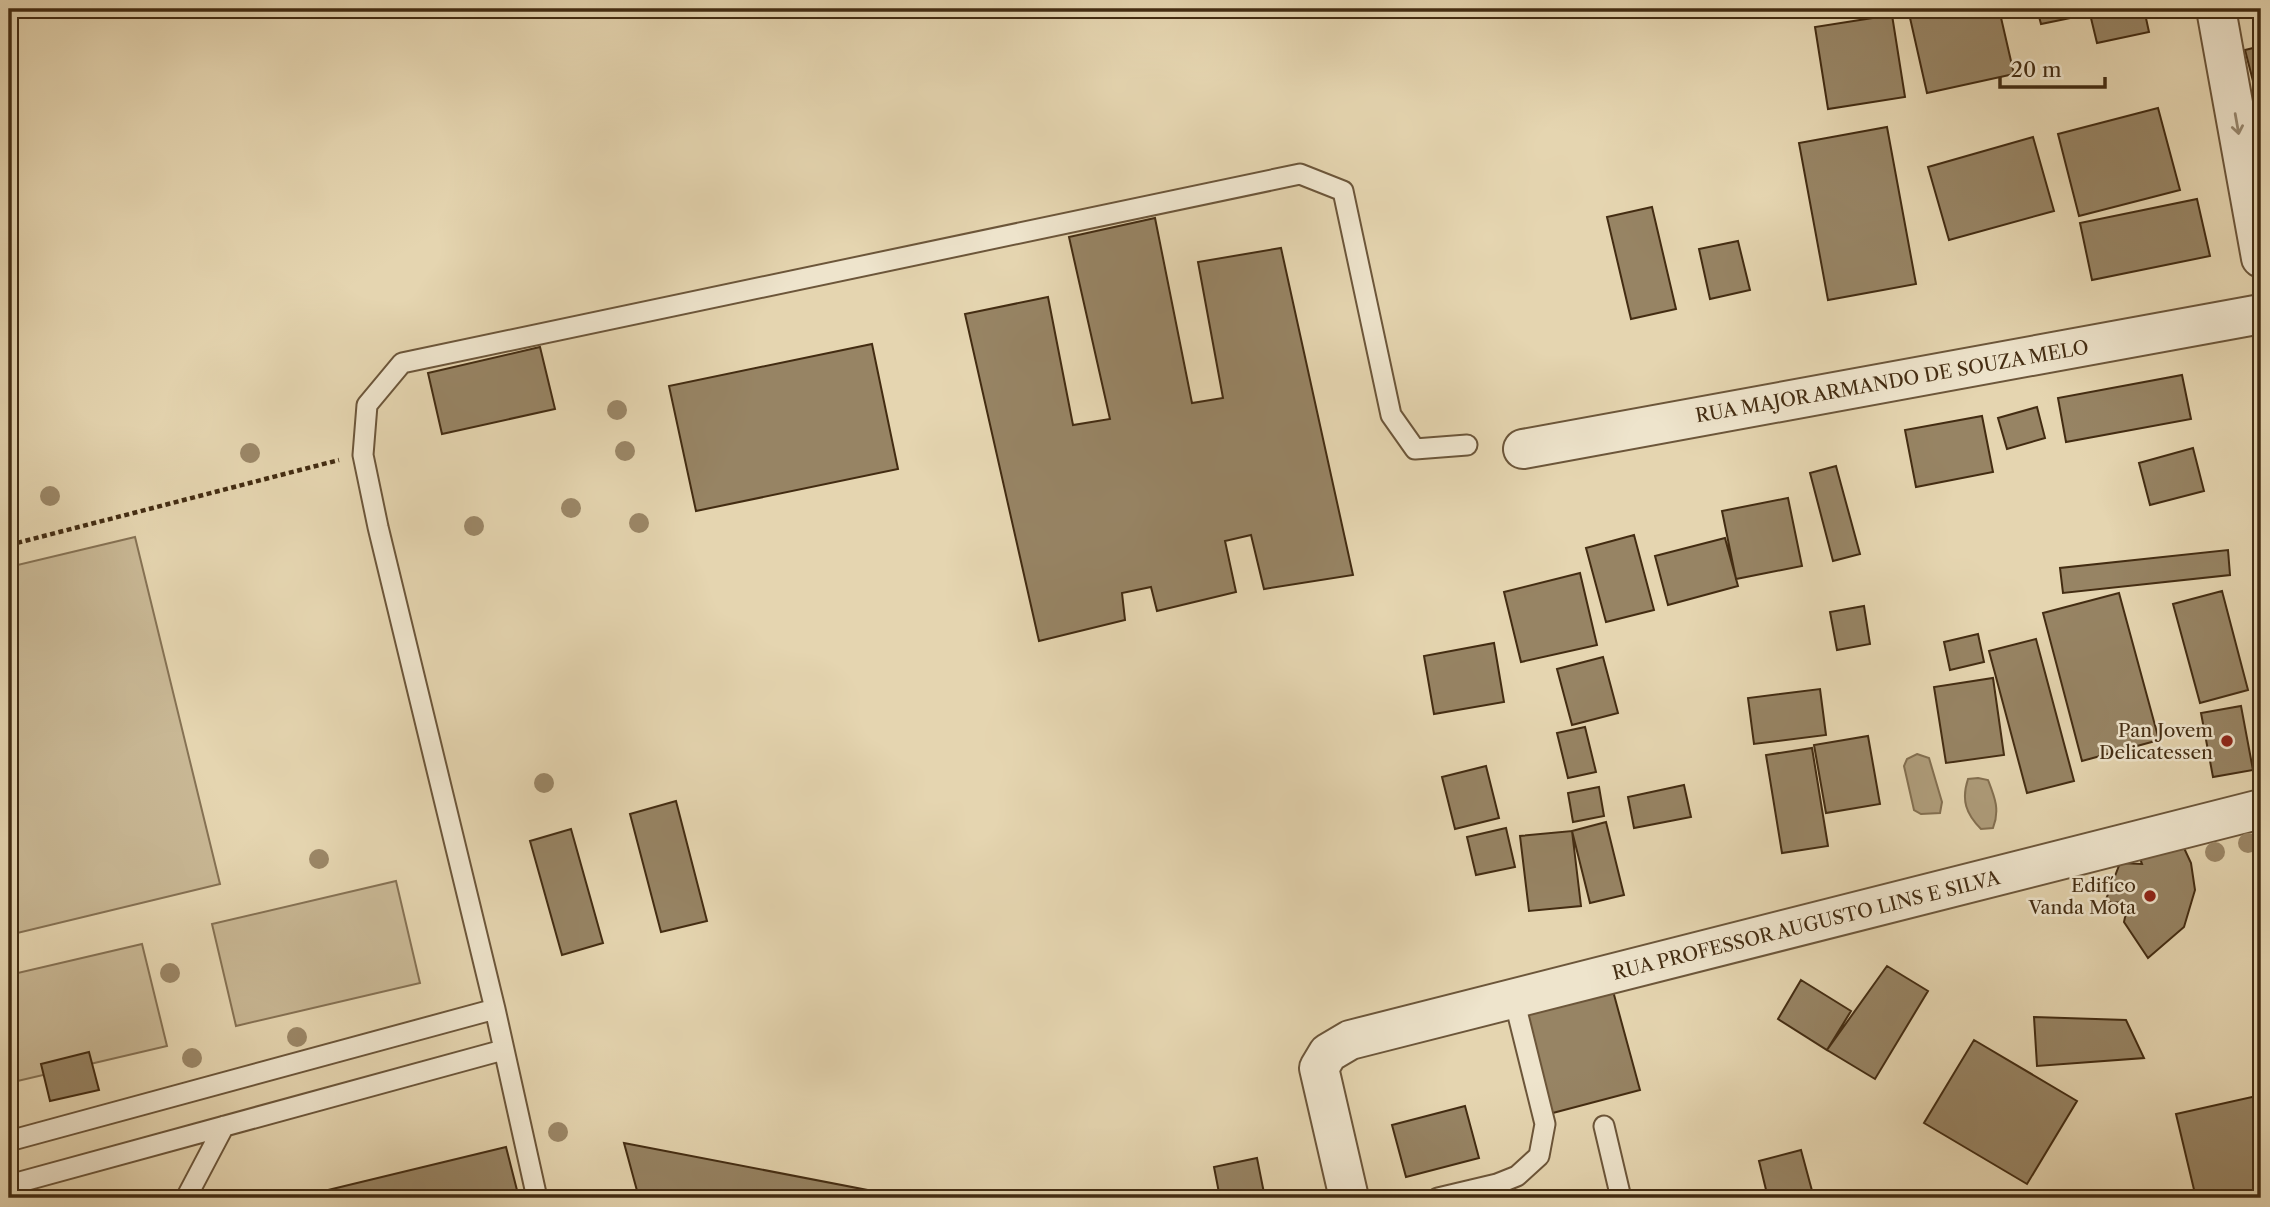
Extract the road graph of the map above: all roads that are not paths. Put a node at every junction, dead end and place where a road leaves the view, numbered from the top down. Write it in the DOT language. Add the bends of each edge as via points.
graph roads {
  1 [pos="2216,9"];
  2 [pos="2261,258"];
  3 [pos="2261,314"];
  4 [pos="1467,445"];
  5 [pos="1522,449"];
  6 [pos="2261,808"];
  7 [pos="1514,999"];
  8 [pos="495,1009"];
  9 [pos="503,1050"];
  10 [pos="224,1126"];
  11 [pos="1604,1126"];
  12 [pos="9,1140"];
  13 [pos="9,1185"];
  14 [pos="186,1198"];
  15 [pos="537,1198"];
  16 [pos="1349,1198"];
  17 [pos="1438,1198"];
  18 [pos="1621,1198"];
  1 -- 2 [label="street, one-way"];
  3 -- 5 [label="street, RUA MAJOR ARMANDO DE SOUZA MELO"];
  4 -- 8 [label="lane" via="1415,449 1391,415 1343,191 1300,174 402,363 367,405 363,455"];
  6 -- 7 [label="street, RUA PROFESSOR AUGUSTO LINS E SILVA"];
  7 -- 16 [label="street, RUA PROFESSOR AUGUSTO LINS E SILVA" via="1350,1040 1328,1053 1319,1068"];
  7 -- 17 [label="lane" via="1545,1124 1539,1156 1517,1176"];
  8 -- 9 [label="lane"];
  8 -- 12 [label="lane"];
  9 -- 10 [label="lane"];
  9 -- 15 [label="lane"];
  10 -- 13 [label="lane"];
  10 -- 14 [label="lane"];
  11 -- 18 [label="lane"];
}
